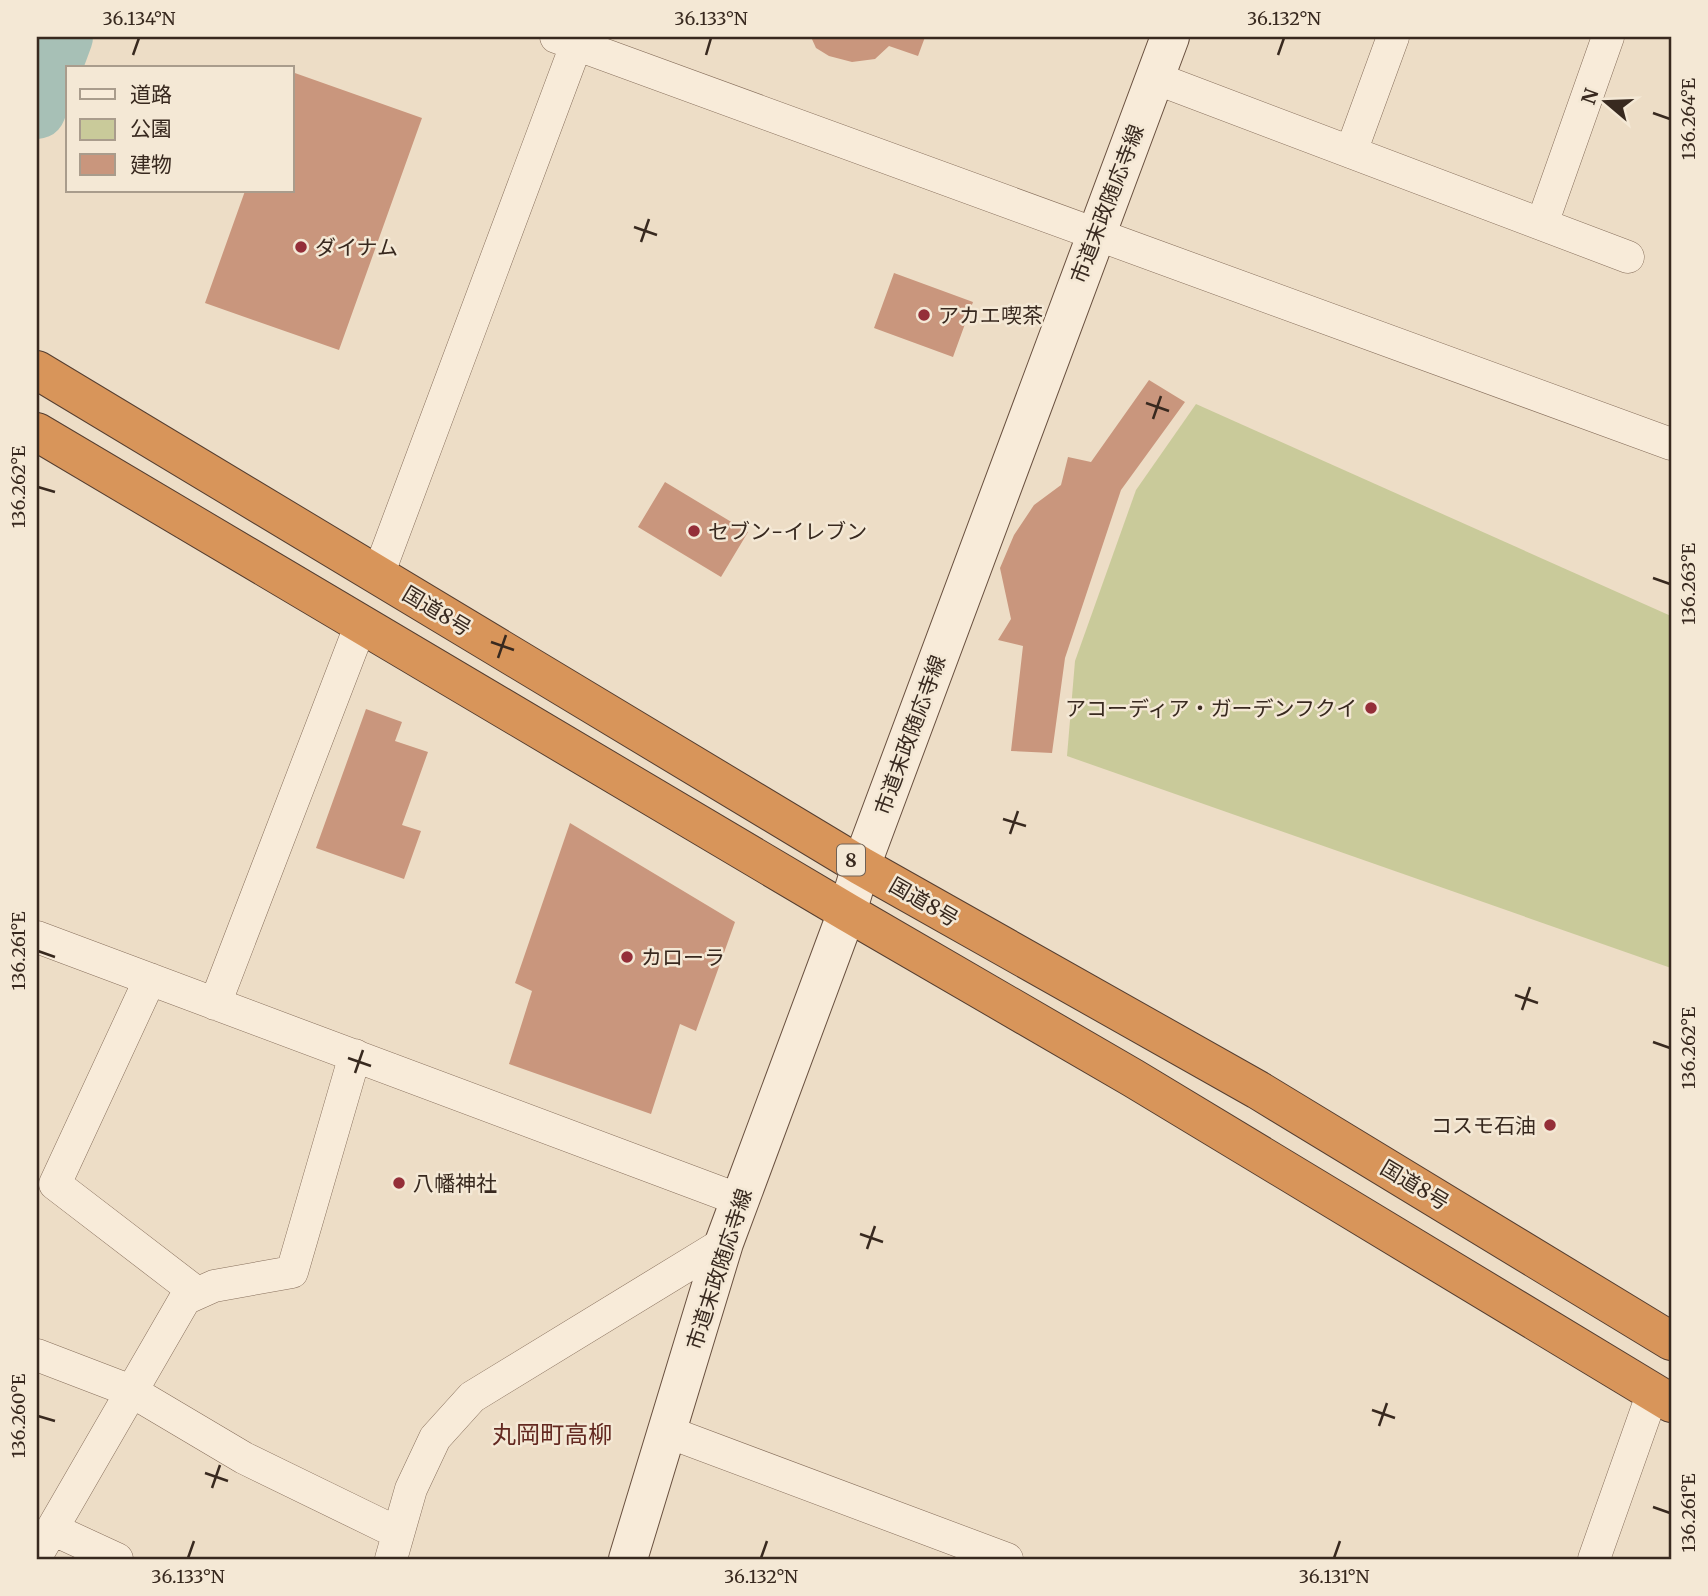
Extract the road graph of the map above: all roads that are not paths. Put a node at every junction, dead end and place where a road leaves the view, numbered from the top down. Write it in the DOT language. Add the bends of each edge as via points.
graph roads {
  1 [pos="1170,37"];
  2 [pos="1393,37"];
  3 [pos="1608,37"];
  4 [pos="571,39"];
  5 [pos="1155,78"];
  6 [pos="1351,152"];
  7 [pos="1542,224"];
  8 [pos="1095,233"];
  9 [pos="1628,257"];
  10 [pos="37,370"];
  11 [pos="37,432"];
  12 [pos="1671,444"];
  13 [pos="378,575"];
  14 [pos="361,624"];
  15 [pos="861,866"];
  16 [pos="847,912"];
  17 [pos="37,937"];
  18 [pos="150,979"];
  19 [pos="215,1004"];
  20 [pos="355,1055"];
  21 [pos="46,1186"];
  22 [pos="740,1200"];
  23 [pos="724,1244"];
  24 [pos="198,1293"];
  25 [pos="1671,1340"];
  26 [pos="37,1355"];
  27 [pos="131,1391"];
  28 [pos="1662,1397"];
  29 [pos="668,1432"];
  30 [pos="44,1542"];
  31 [pos="395,1546"];
  32 [pos="117,1559"];
  33 [pos="628,1559"];
  34 [pos="1007,1559"];
  35 [pos="1594,1559"];
  1 -- 5 [label="street, 市道末政随応寺線"];
  2 -- 6 [label="street"];
  3 -- 7 [label="street"];
  4 -- 8 [label="street"];
  4 -- 13 [label="street"];
  5 -- 6 [label="street"];
  5 -- 8 [label="street, 市道末政随応寺線"];
  6 -- 7 [label="street"];
  7 -- 9 [label="street"];
  8 -- 12 [label="street"];
  8 -- 15 [label="street, 市道末政随応寺線"];
  10 -- 13 [label="highway, 国道8号 / 8"];
  11 -- 14 [label="highway, 8"];
  13 -- 15 [label="highway, 国道8号 / 8"];
  14 -- 16 [label="highway, 8"];
  14 -- 19 [label="street"];
  15 -- 16 [label="street, 市道末政随応寺線"];
  15 -- 25 [label="highway, 国道8号 / 8" via="1258,1090"];
  16 -- 22 [label="street, 市道末政随応寺線"];
  16 -- 28 [label="highway, 8" via="1133,1078"];
  17 -- 18 [label="street"];
  18 -- 19 [label="street"];
  18 -- 21 [label="street"];
  19 -- 20 [label="street"];
  20 -- 22 [label="street"];
  20 -- 24 [label="street" via="292,1272"];
  21 -- 24 [label="street"];
  22 -- 23 [label="street, 市道末政随応寺線"];
  23 -- 29 [label="street, 市道末政随応寺線"];
  23 -- 31 [label="street" via="472,1397 435,1438 411,1489"];
  24 -- 27 [label="street" via="185,1299"];
  26 -- 27 [label="street"];
  27 -- 30 [label="street"];
  27 -- 31 [label="street"];
  28 -- 35 [label="street"];
  29 -- 33 [label="street, 市道末政随応寺線"];
  29 -- 34 [label="street"];
  30 -- 32 [label="street"];
}
